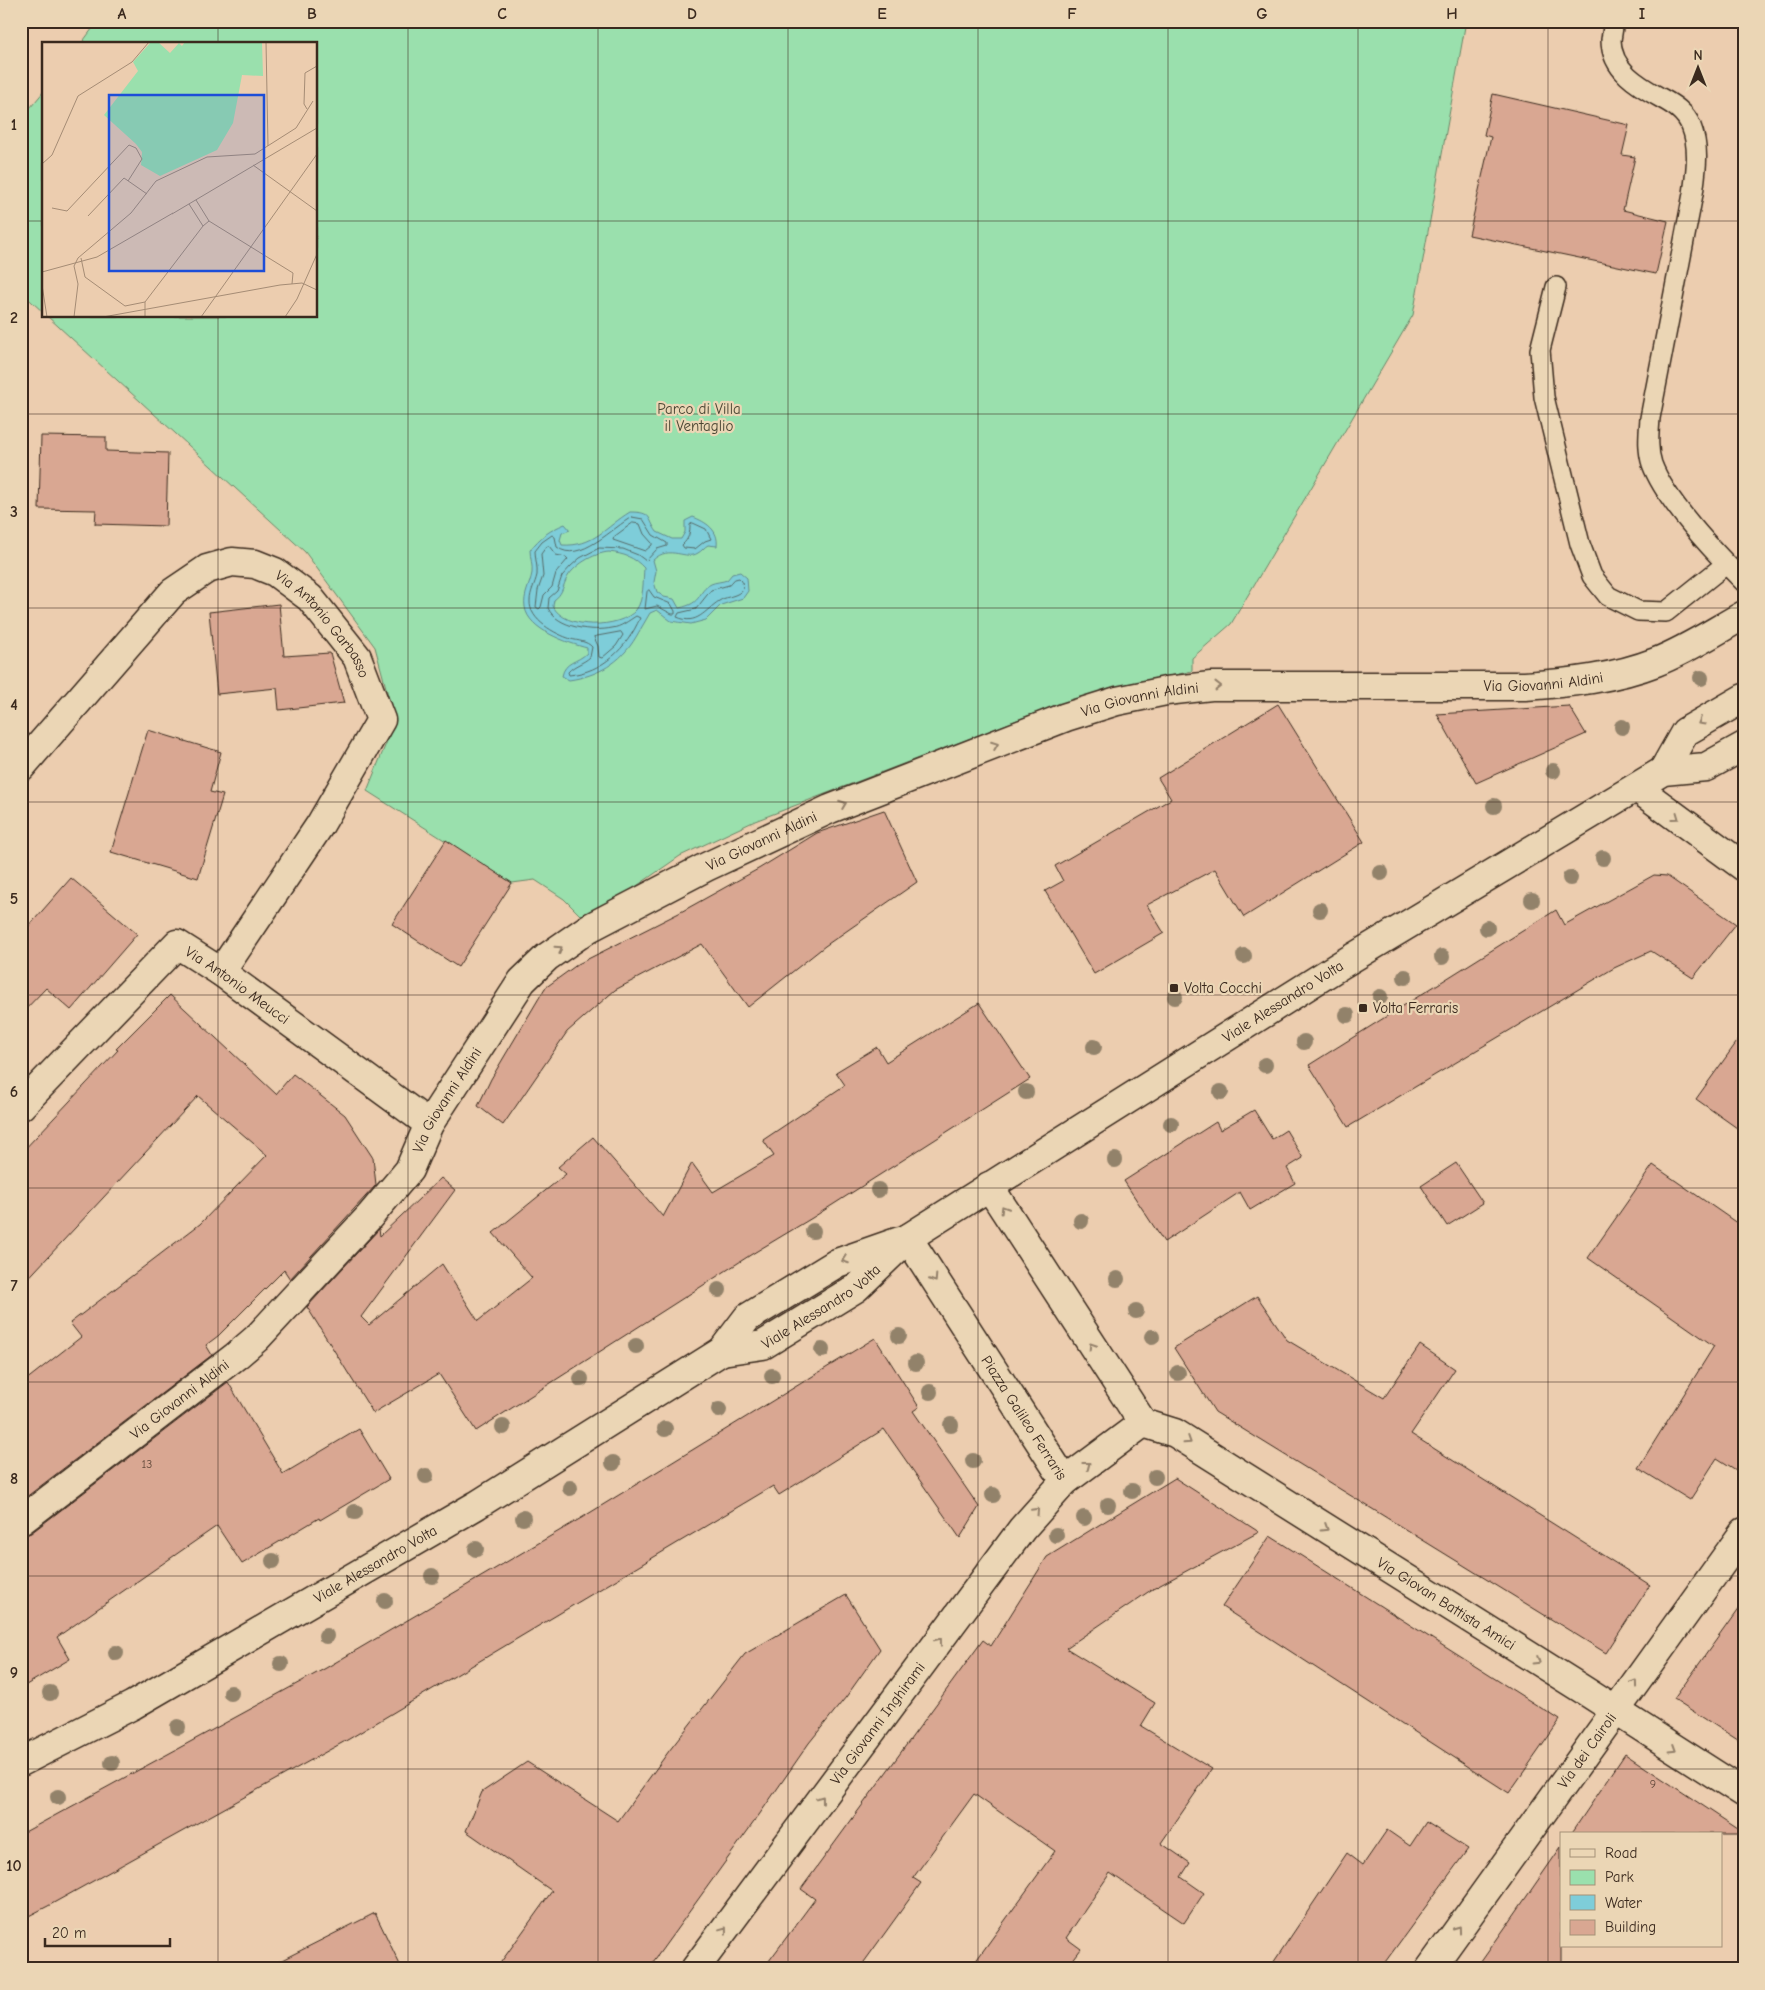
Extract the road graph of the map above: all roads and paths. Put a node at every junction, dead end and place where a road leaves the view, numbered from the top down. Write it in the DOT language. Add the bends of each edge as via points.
graph roads {
  1 [pos="1614,21"];
  2 [pos="1556,287"];
  3 [pos="1726,564"];
  4 [pos="1744,582"];
  5 [pos="1744,615"];
  6 [pos="1744,698"];
  7 [pos="1744,746"];
  8 [pos="21,767"];
  9 [pos="1663,772"];
  10 [pos="1636,788"];
  11 [pos="1744,867"];
  12 [pos="221,972"];
  13 [pos="21,1106"];
  14 [pos="429,1124"];
  15 [pos="989,1186"];
  16 [pos="908,1238"];
  17 [pos="1143,1423"];
  18 [pos="1065,1481"];
  19 [pos="21,1521"];
  20 [pos="1744,1532"];
  21 [pos="1614,1711"];
  22 [pos="21,1762"];
  23 [pos="1744,1794"];
  24 [pos="695,1969"];
  25 [pos="1430,1969"];
  1 -- 3 [label="lane" via="1611,41 1617,62 1630,79 1678,108 1690,124 1696,142 1693,194 1650,418 1649,444 1652,463 1661,482"];
  2 -- 3 [label="lane" via="1540,350 1544,397 1580,544 1592,576 1608,596 1638,611 1666,612"];
  3 -- 4 [label="lane"];
  14 -- 5 [label="street, Via Giovanni Aldini, one-way" via="522,981 547,957 589,928 830,809 1066,717 1166,691 1211,686 1525,686 1570,683 1657,662"];
  6 -- 9 [label="street, one-way" via="1685,732"];
  7 -- 9 [label="street, Viale Alessandro Volta" via="1706,767"];
  8 -- 12 [label="street, Via Antonio Garbasso" via="173,592 207,569 232,562 255,564 275,572 310,598 357,657 382,720 320,825"];
  9 -- 10 [label="street, Viale Alessandro Volta"];
  10 -- 11 [label="street, one-way"];
  10 -- 15 [label="street, Viale Alessandro Volta" via="1339,966"];
  12 -- 13 [label="street, Via Antonio Meucci" via="177,944"];
  12 -- 14 [label="street, Via Antonio Meucci"];
  14 -- 19 [label="street, Via Giovanni Aldini" via="409,1170 257,1338"];
  15 -- 16 [label="street, Viale Alessandro Volta"];
  17 -- 15 [label="street, one-way"];
  16 -- 18 [label="street, Piazza Galileo Ferraris, one-way"];
  16 -- 22 [label="street, Viale Alessandro Volta" via="856,1288 763,1344 722,1352 477,1505 133,1705"];
  18 -- 17 [label="street, Piazza Galileo Ferraris, one-way"];
  17 -- 21 [label="street, Via Giovan Battista Amici, one-way" via="1175,1433"];
  24 -- 18 [label="street, Via Giovanni Inghirami, one-way" via="1031,1516"];
  21 -- 20 [label="street, Via dei Cairoli, one-way"];
  21 -- 23 [label="street, Via Giovan Battista Amici, one-way"];
  25 -- 21 [label="street, Via dei Cairoli, one-way"];
}
